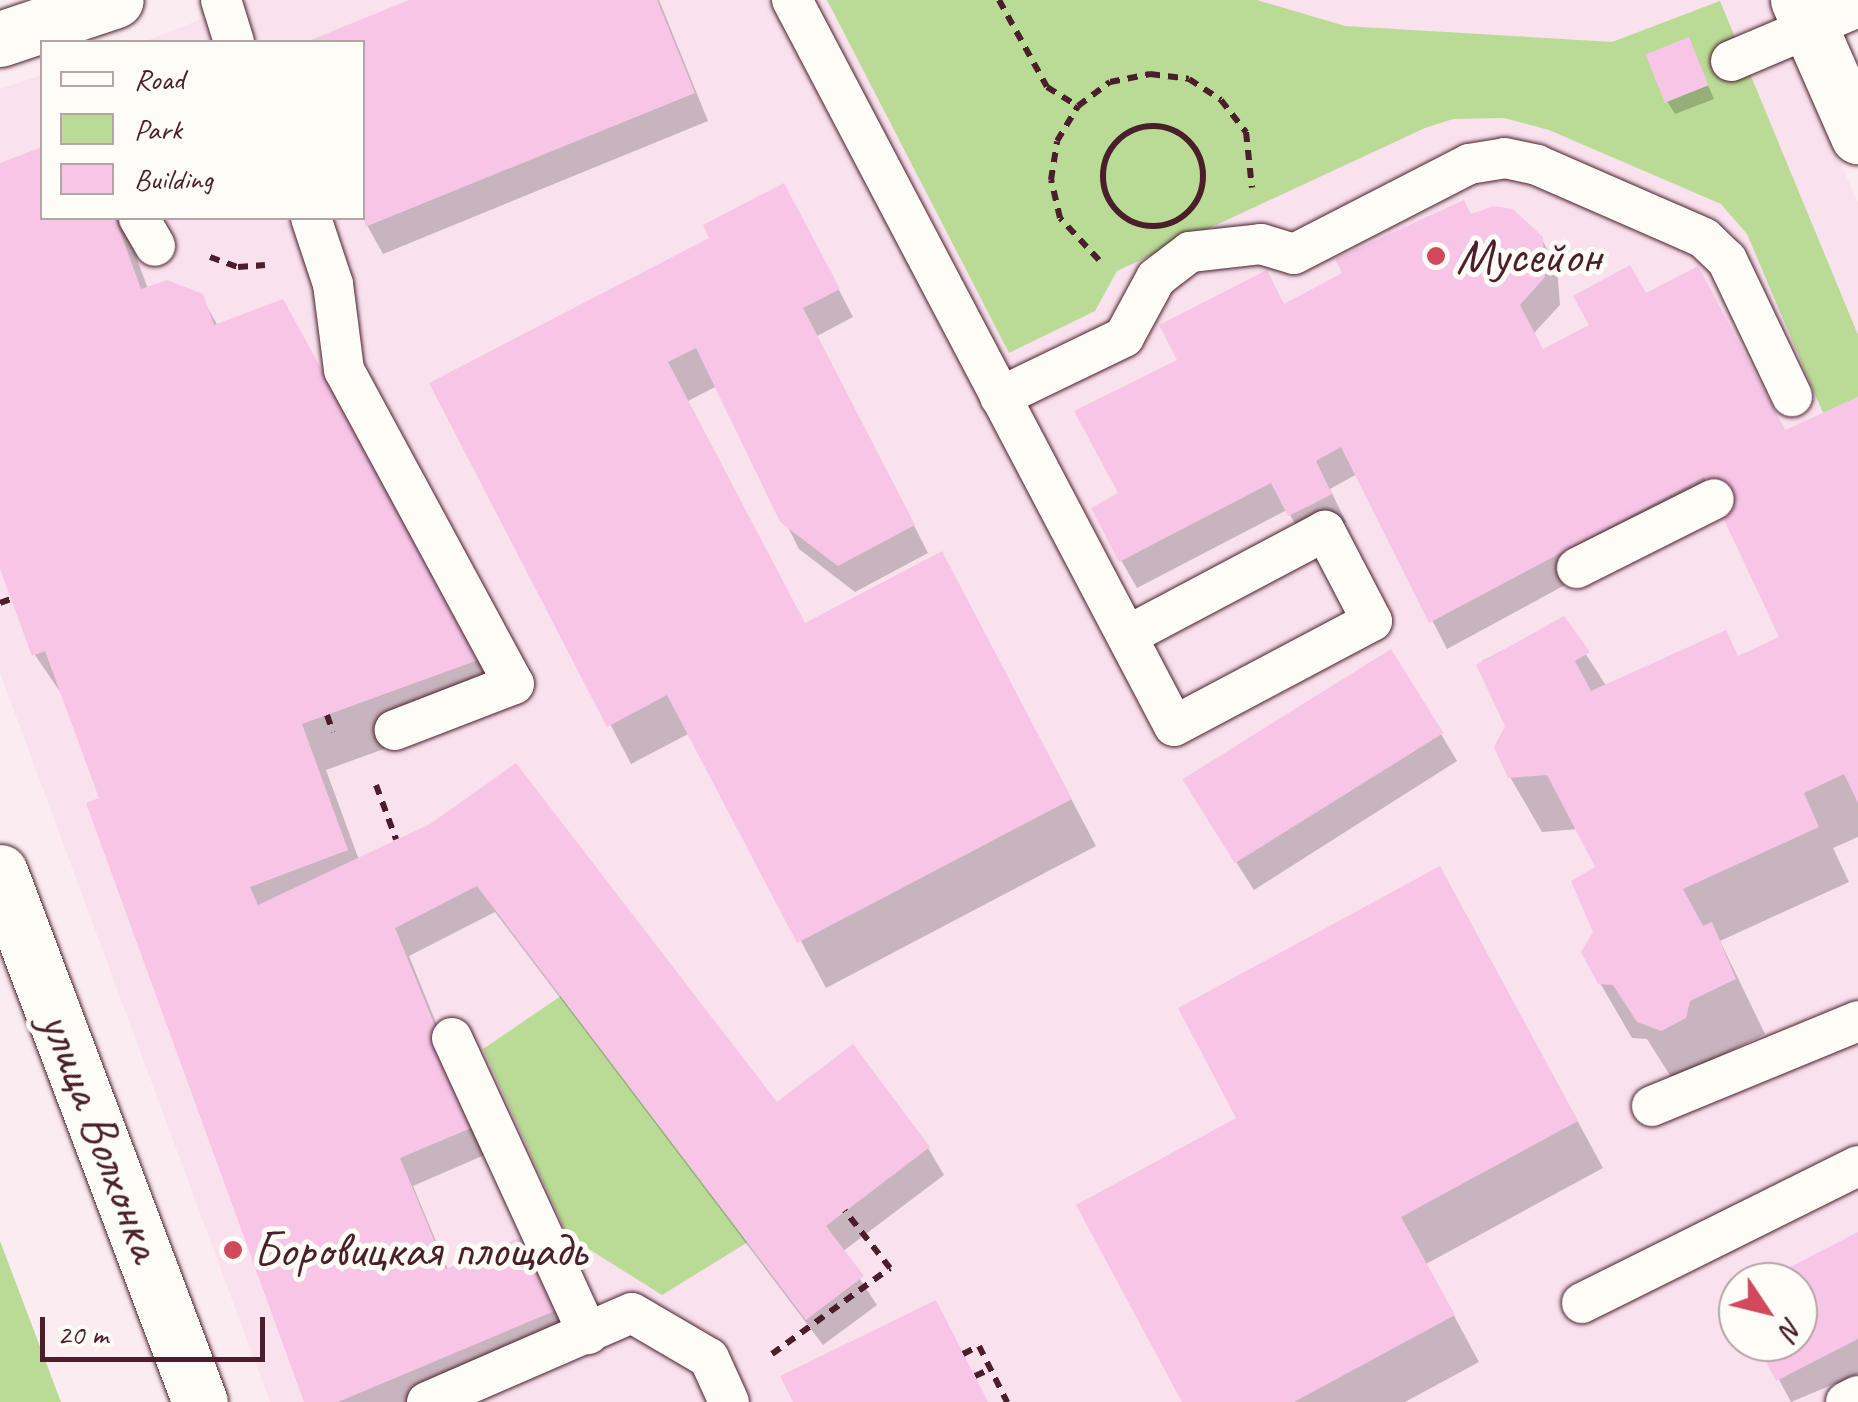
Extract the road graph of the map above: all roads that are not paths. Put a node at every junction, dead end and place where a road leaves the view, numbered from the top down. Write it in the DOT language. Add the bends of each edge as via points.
graph roads {
  1 [pos="116,0"];
  2 [pos="221,0"];
  3 [pos="792,0"];
  4 [pos="1822,12"];
  5 [pos="0,39"];
  6 [pos="233,40"];
  7 [pos="1731,61"];
  8 [pos="1858,136"];
  9 [pos="312,220"];
  10 [pos="1792,396"];
  11 [pos="1000,397"];
  12 [pos="1714,499"];
  13 [pos="1577,568"];
  14 [pos="1126,636"];
  15 [pos="395,730"];
  16 [pos="0,872"];
  17 [pos="1858,1021"];
  18 [pos="452,1038"];
  19 [pos="1652,1106"];
  20 [pos="1858,1166"];
  21 [pos="1582,1303"];
  22 [pos="588,1334"];
  23 [pos="1858,1396"];
  24 [pos="200,1402"];
  25 [pos="427,1402"];
  26 [pos="729,1402"];
  27 [pos="1846,1402"];
  1 -- 5 [label="main road"];
  2 -- 6 [label="lane"];
  3 -- 11 [label="lane"];
  4 -- 7 [label="lane"];
  4 -- 8 [label="main road"];
  9 -- 15 [label="lane" via="333,284 344,370 514,684"];
  10 -- 11 [label="lane" via="1728,260 1704,238 1536,165 1505,158 1469,164 1294,254 1230,244 1190,252 1156,278 1124,337"];
  11 -- 14 [label="lane"];
  12 -- 13 [label="lane"];
  14 -- 14 [label="lane" via="1174,726 1372,622 1324,531"];
  16 -- 24 [label="main road, улица Волхонка"];
  17 -- 19 [label="lane"];
  18 -- 22 [label="lane"];
  20 -- 21 [label="lane"];
  22 -- 25 [label="lane"];
  22 -- 26 [label="lane" via="632,1313 709,1358"];
  23 -- 27 [label="lane"];
}
